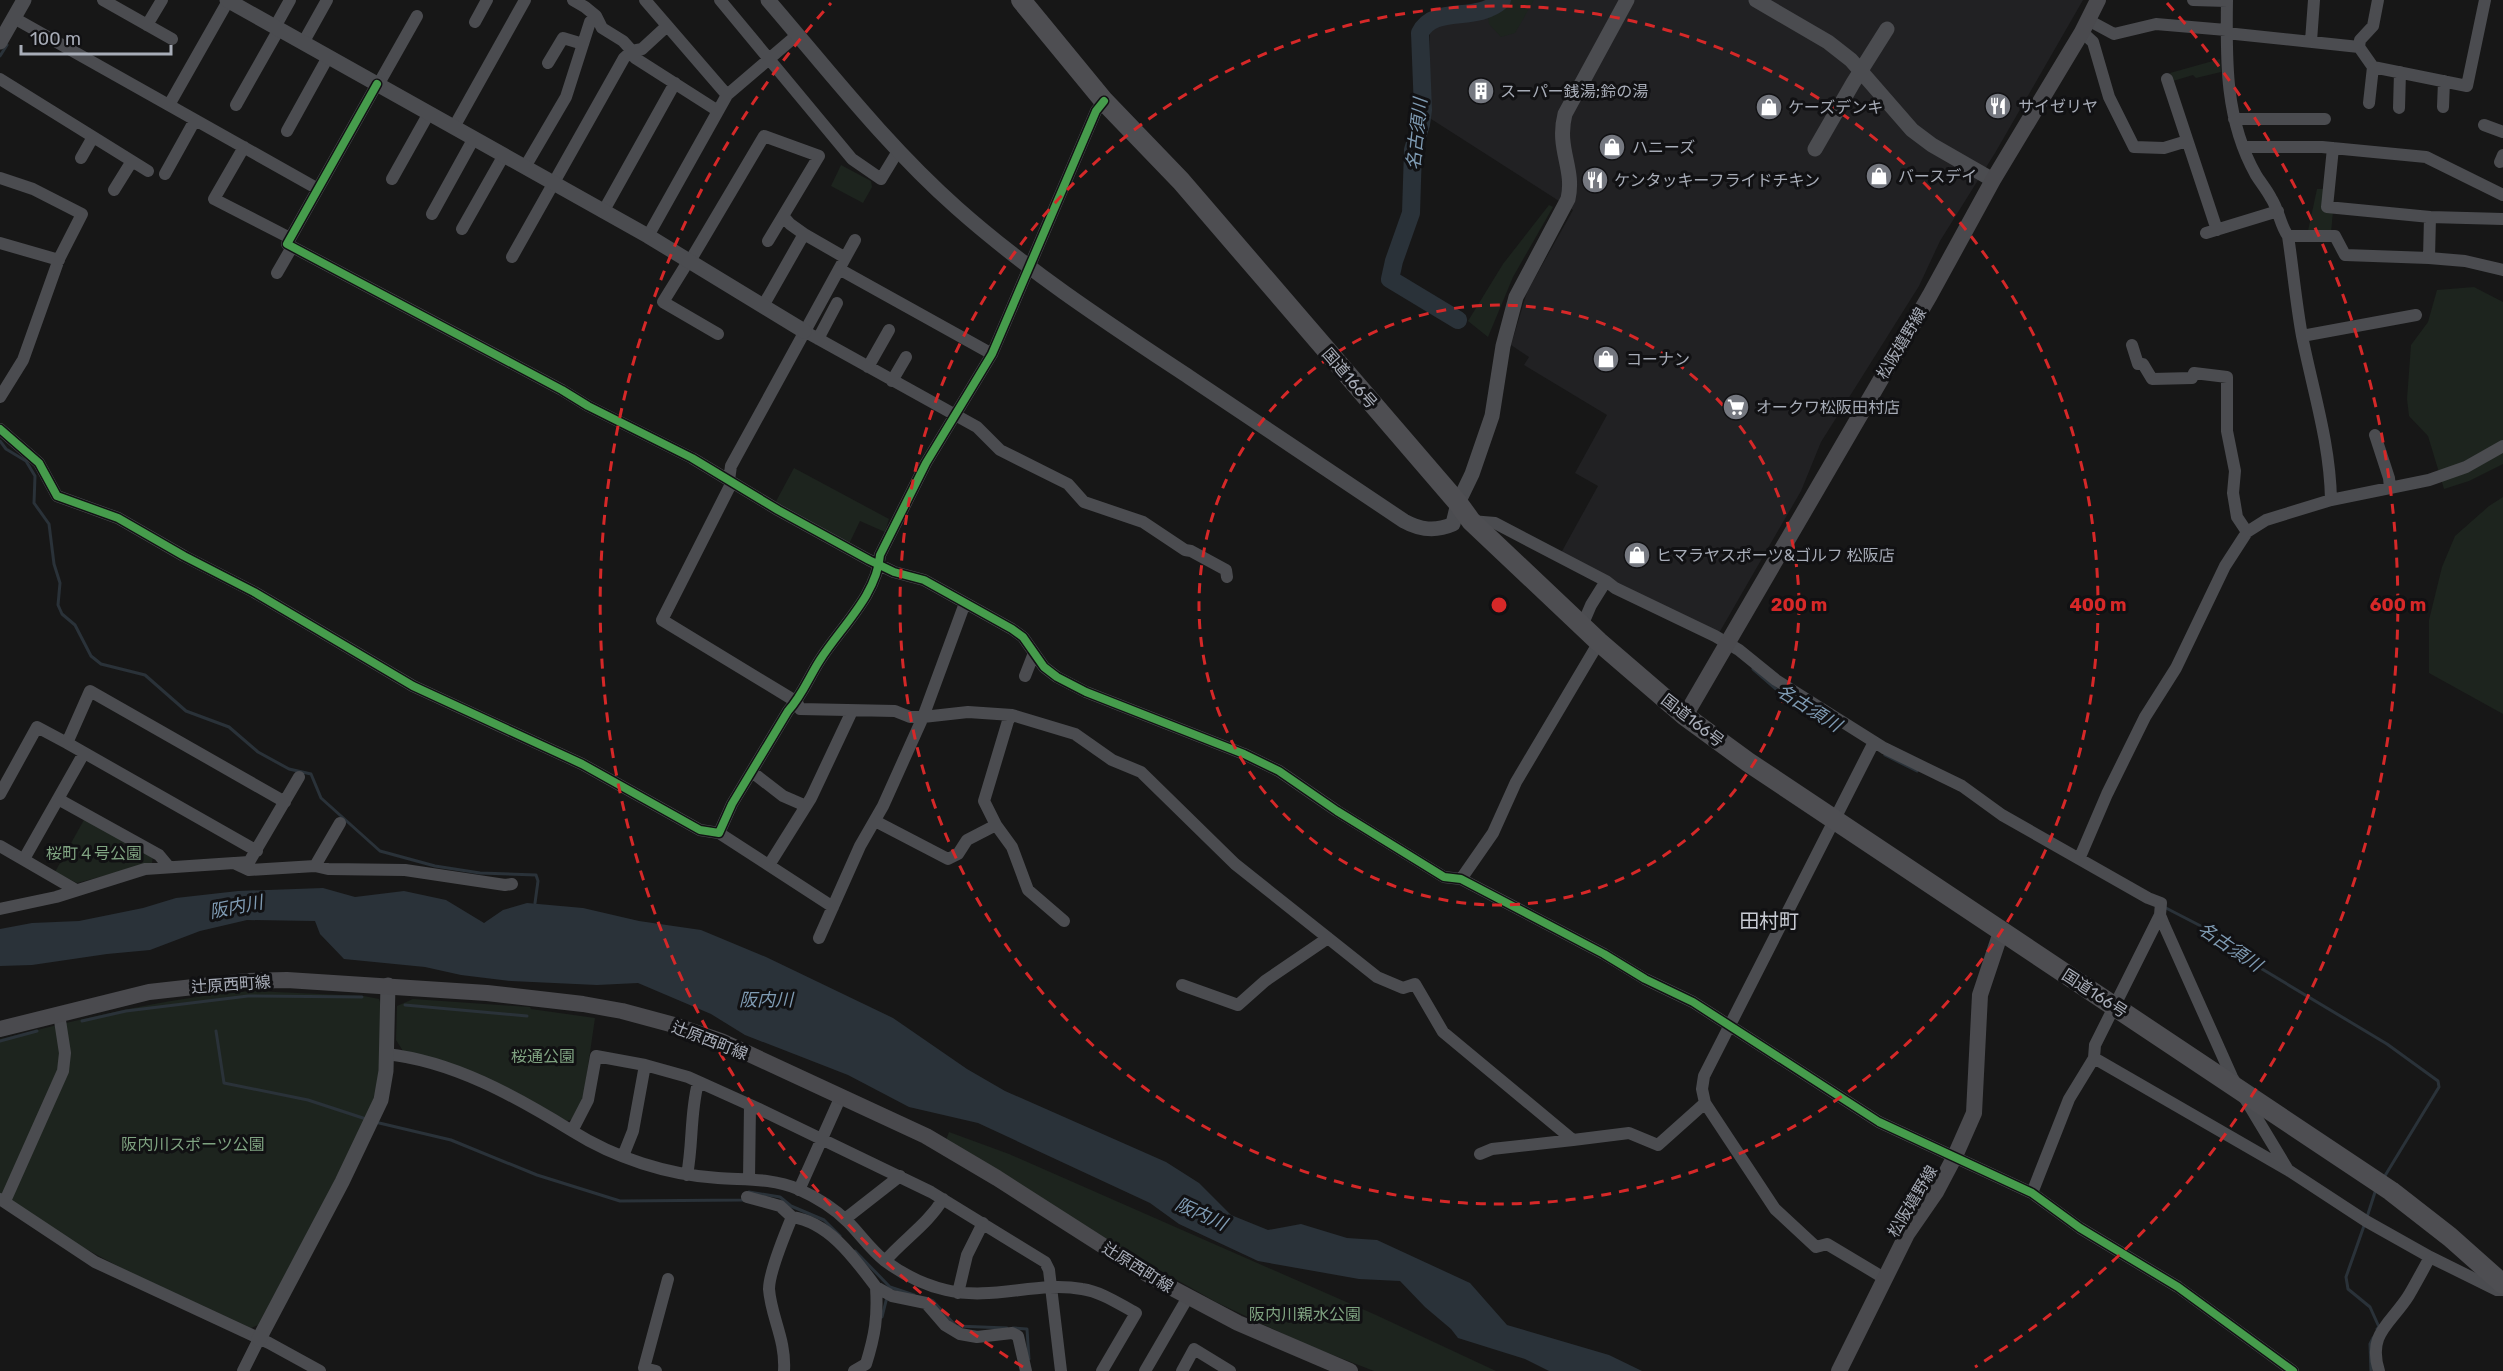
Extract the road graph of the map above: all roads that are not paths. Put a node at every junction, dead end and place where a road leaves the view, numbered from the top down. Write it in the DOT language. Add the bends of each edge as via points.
graph roads {
  1 [pos="24,0"];
  2 [pos="103,0"];
  3 [pos="162,0"];
  4 [pos="228,0"];
  5 [pos="290,0"];
  6 [pos="327,0"];
  7 [pos="487,0"];
  8 [pos="525,0"];
  9 [pos="573,0"];
  10 [pos="645,0"];
  11 [pos="720,0"];
  12 [pos="768,0"];
  13 [pos="1020,0"];
  14 [pos="1627,0"];
  15 [pos="1756,0"];
  16 [pos="2098,0"];
  17 [pos="2193,0"];
  18 [pos="2227,0"];
  19 [pos="2314,0"];
  20 [pos="2378,0"];
  21 [pos="2485,0"];
  22 [pos="417,16"];
  23 [pos="596,16"];
  24 [pos="18,20"];
  25 [pos="475,22"];
  26 [pos="147,25"];
  27 [pos="667,26"];
  28 [pos="2085,26"];
  29 [pos="277,28"];
  30 [pos="1887,29"];
  31 [pos="2226,32"];
  32 [pos="797,35"];
  33 [pos="172,39"];
  34 [pos="2311,41"];
  35 [pos="0,42"];
  36 [pos="303,43"];
  37 [pos="583,44"];
  38 [pos="2359,47"];
  39 [pos="632,51"];
  40 [pos="328,57"];
  41 [pos="768,58"];
  42 [pos="548,63"];
  43 [pos="2373,67"];
  44 [pos="1861,71"];
  45 [pos="2400,72"];
  46 [pos="0,79"];
  47 [pos="2167,80"];
  48 [pos="2444,81"];
  49 [pos="675,83"];
  50 [pos="378,85"];
  51 [pos="727,94"];
  52 [pos="1104,101"];
  53 [pos="2369,104"];
  54 [pos="169,105"];
  55 [pos="236,105"];
  56 [pos="2444,107"];
  57 [pos="2399,108"];
  58 [pos="718,111"];
  59 [pos="429,113"];
  60 [pos="2234,119"];
  61 [pos="2325,119"];
  62 [pos="195,120"];
  63 [pos="2484,125"];
  64 [pos="454,127"];
  65 [pos="286,131"];
  66 [pos="2503,132"];
  67 [pos="93,137"];
  68 [pos="474,138"];
  69 [pos="2187,141"];
  70 [pos="244,147"];
  71 [pos="2243,147"];
  72 [pos="2332,148"];
  73 [pos="1815,149"];
  74 [pos="898,152"];
  75 [pos="504,155"];
  76 [pos="81,158"];
  77 [pos="132,161"];
  78 [pos="525,167"];
  79 [pos="148,171"];
  80 [pos="165,174"];
  81 [pos="0,178"];
  82 [pos="392,179"];
  83 [pos="1993,180"];
  84 [pos="554,184"];
  85 [pos="318,189"];
  86 [pos="114,190"];
  87 [pos="2503,195"];
  88 [pos="2278,211"];
  89 [pos="603,212"];
  90 [pos="432,214"];
  91 [pos="783,216"];
  92 [pos="2430,217"];
  93 [pos="2503,219"];
  94 [pos="462,229"];
  95 [pos="804,234"];
  96 [pos="648,236"];
  97 [pos="2288,236"];
  98 [pos="855,240"];
  99 [pos="768,241"];
  100 [pos="291,242"];
  101 [pos="0,243"];
  102 [pos="512,257"];
  103 [pos="2429,258"];
  104 [pos="59,260"];
  105 [pos="689,260"];
  106 [pos="842,263"];
  107 [pos="1029,267"];
  108 [pos="2503,270"];
  109 [pos="277,273"];
  110 [pos="837,303"];
  111 [pos="763,306"];
  112 [pos="2416,315"];
  113 [pos="889,330"];
  114 [pos="804,331"];
  115 [pos="718,334"];
  116 [pos="2302,336"];
  117 [pos="818,339"];
  118 [pos="2132,345"];
  119 [pos="992,354"];
  120 [pos="906,357"];
  121 [pos="868,367"];
  122 [pos="892,381"];
  123 [pos="0,398"];
  124 [pos="953,415"];
  125 [pos="0,429"];
  126 [pos="2375,435"];
  127 [pos="2503,446"];
  128 [pos="731,481"];
  129 [pos="2390,488"];
  130 [pos="2331,500"];
  131 [pos="1458,503"];
  132 [pos="1471,521"];
  133 [pos="2247,532"];
  134 [pos="880,563"];
  135 [pos="1227,577"];
  136 [pos="1604,584"];
  137 [pos="965,603"];
  138 [pos="1582,626"];
  139 [pos="1599,642"];
  140 [pos="1728,645"];
  141 [pos="1034,653"];
  142 [pos="1025,675"];
  143 [pos="796,702"];
  144 [pos="852,711"];
  145 [pos="1012,715"];
  146 [pos="1685,716"];
  147 [pos="923,717"];
  148 [pos="67,743"];
  149 [pos="1872,745"];
  150 [pos="84,753"];
  151 [pos="752,772"];
  152 [pos="299,777"];
  153 [pos="0,794"];
  154 [pos="58,799"];
  155 [pos="285,802"];
  156 [pos="806,806"];
  157 [pos="1834,818"];
  158 [pos="875,821"];
  159 [pos="340,823"];
  160 [pos="996,825"];
  161 [pos="719,833"];
  162 [pos="0,846"];
  163 [pos="257,851"];
  164 [pos="2080,857"];
  165 [pos="24,859"];
  166 [pos="234,863"];
  167 [pos="769,865"];
  168 [pos="315,866"];
  169 [pos="169,867"];
  170 [pos="1461,879"];
  171 [pos="512,884"];
  172 [pos="76,890"];
  173 [pos="833,907"];
  174 [pos="0,909"];
  175 [pos="2160,911"];
  176 [pos="1064,921"];
  177 [pos="2001,932"];
  178 [pos="819,938"];
  179 [pos="1328,938"];
  180 [pos="388,985"];
  181 [pos="1182,985"];
  182 [pos="2114,1004"];
  183 [pos="59,1014"];
  184 [pos="1730,1026"];
  185 [pos="0,1029"];
  186 [pos="386,1054"];
  187 [pos="2094,1058"];
  188 [pos="645,1065"];
  189 [pos="698,1083"];
  190 [pos="2240,1092"];
  191 [pos="841,1096"];
  192 [pos="1705,1103"];
  193 [pos="750,1105"];
  194 [pos="572,1131"];
  195 [pos="822,1139"];
  196 [pos="1573,1140"];
  197 [pos="1480,1154"];
  198 [pos="623,1156"];
  199 [pos="1955,1156"];
  200 [pos="2288,1170"];
  201 [pos="687,1175"];
  202 [pos="900,1176"];
  203 [pos="749,1179"];
  204 [pos="799,1190"];
  205 [pos="2032,1193"];
  206 [pos="747,1197"];
  207 [pos="944,1199"];
  208 [pos="2,1200"];
  209 [pos="792,1217"];
  210 [pos="845,1219"];
  211 [pos="983,1223"];
  212 [pos="2430,1257"];
  213 [pos="885,1261"];
  214 [pos="1884,1278"];
  215 [pos="668,1279"];
  216 [pos="2503,1284"];
  217 [pos="1051,1289"];
  218 [pos="2503,1290"];
  219 [pos="884,1291"];
  220 [pos="958,1293"];
  221 [pos="1188,1297"];
  222 [pos="259,1339"];
  223 [pos="1326,1366"];
  224 [pos="243,1371"];
  225 [pos="320,1371"];
  226 [pos="656,1371"];
  227 [pos="784,1371"];
  228 [pos="854,1371"];
  229 [pos="1026,1371"];
  230 [pos="1061,1371"];
  231 [pos="1102,1371"];
  232 [pos="1145,1371"];
  233 [pos="1182,1371"];
  234 [pos="1230,1371"];
  235 [pos="1350,1371"];
  236 [pos="1839,1371"];
  237 [pos="2293,1371"];
  238 [pos="2379,1371"];
  1 -- 24 [label="street"];
  2 -- 26 [label="street"];
  3 -- 26 [label="street"];
  4 -- 29 [label="street"];
  4 -- 54 [label="street"];
  5 -- 29 [label="street"];
  6 -- 36 [label="street"];
  7 -- 25 [label="street"];
  8 -- 64 [label="street"];
  9 -- 23 [label="street"];
  10 -- 27 [label="street"];
  11 -- 41 [label="street"];
  12 -- 32 [label="street"];
  13 -- 52 [label="highway, 国道166号"];
  14 -- 131 [label="street" via="1565,114 1561,135 1570,181 1568,199 1516,297 1503,346 1492,416"];
  15 -- 44 [label="street" via="1828,42"];
  16 -- 28 [label="main road, 松阪嬉野線"];
  17 -- 18 [label="street"];
  18 -- 31 [label="street"];
  19 -- 34 [label="street"];
  20 -- 38 [label="street" via="2373,26 2360,40"];
  21 -- 48 [label="street" via="2467,86"];
  22 -- 50 [label="street"];
  23 -- 37 [label="street"];
  23 -- 39 [label="street" via="602,28"];
  24 -- 35 [label="street"];
  24 -- 54 [label="street"];
  26 -- 33 [label="street"];
  27 -- 39 [label="street" via="642,49"];
  27 -- 51 [label="street"];
  28 -- 31 [label="street" via="2114,34 2156,24"];
  28 -- 69 [label="street" via="2109,97 2134,147 2164,148"];
  28 -- 83 [label="main road, 松阪嬉野線"];
  29 -- 36 [label="street"];
  29 -- 55 [label="street"];
  30 -- 44 [label="street"];
  31 -- 34 [label="street"];
  31 -- 60 [label="street" via="2226,68"];
  32 -- 41 [label="street"];
  32 -- 74 [label="street"];
  34 -- 38 [label="street"];
  36 -- 40 [label="street"];
  37 -- 42 [label="street" via="563,38"];
  37 -- 78 [label="street" via="566,97"];
  38 -- 43 [label="street"];
  39 -- 49 [label="street" via="635,58"];
  39 -- 84 [label="street" via="624,58"];
  40 -- 50 [label="street"];
  40 -- 65 [label="street"];
  41 -- 51 [label="street"];
  41 -- 74 [label="street" via="852,159 881,179"];
  43 -- 45 [label="street"];
  43 -- 53 [label="street"];
  44 -- 73 [label="street"];
  44 -- 83 [label="street" via="1912,130"];
  45 -- 48 [label="street"];
  45 -- 57 [label="street"];
  46 -- 67 [label="street"];
  47 -- 69 [label="street"];
  48 -- 56 [label="street"];
  49 -- 58 [label="street"];
  49 -- 89 [label="street"];
  50 -- 59 [label="street"];
  50 -- 85 [label="street"];
  51 -- 58 [label="street"];
  52 -- 107 [label="street" via="1096,111"];
  52 -- 131 [label="highway, 国道166号" via="1181,181"];
  54 -- 62 [label="street"];
  58 -- 96 [label="street"];
  59 -- 64 [label="street"];
  59 -- 82 [label="street"];
  60 -- 61 [label="street"];
  60 -- 71 [label="street"];
  62 -- 70 [label="street"];
  62 -- 80 [label="street"];
  63 -- 66 [label="street"];
  64 -- 68 [label="street"];
  67 -- 76 [label="street"];
  67 -- 77 [label="street"];
  68 -- 75 [label="street"];
  68 -- 90 [label="street"];
  69 -- 88 [label="street" via="2211,232"];
  70 -- 85 [label="street"];
  70 -- 100 [label="street" via="214,198"];
  71 -- 72 [label="street"];
  71 -- 88 [label="street"];
  72 -- 87 [label="street" via="2426,157"];
  72 -- 92 [label="street" via="2327,207"];
  74 -- 107 [label="street" via="959,210"];
  75 -- 78 [label="street"];
  75 -- 94 [label="street"];
  77 -- 79 [label="street"];
  77 -- 86 [label="street"];
  78 -- 84 [label="street"];
  81 -- 104 [label="street" via="33,189 82,214"];
  83 -- 140 [label="main road, 松阪嬉野線"];
  84 -- 89 [label="street"];
  84 -- 102 [label="street"];
  85 -- 100 [label="street"];
  88 -- 97 [label="street"];
  89 -- 96 [label="street"];
  91 -- 95 [label="street"];
  91 -- 99 [label="street"];
  91 -- 105 [label="street" via="819,156 764,135"];
  92 -- 93 [label="street"];
  92 -- 103 [label="street"];
  95 -- 106 [label="street"];
  95 -- 111 [label="street"];
  96 -- 105 [label="street"];
  97 -- 103 [label="street" via="2336,236 2345,255"];
  97 -- 116 [label="street"];
  98 -- 106 [label="street"];
  100 -- 109 [label="street"];
  100 -- 128 [label="street"];
  101 -- 104 [label="street"];
  103 -- 108 [label="street"];
  104 -- 123 [label="street" via="31,342"];
  105 -- 111 [label="street"];
  105 -- 115 [label="street" via="663,302"];
  106 -- 114 [label="street"];
  106 -- 119 [label="street"];
  107 -- 119 [label="street"];
  107 -- 131 [label="street" via="1404,521 1424,529 1443,528 1453,524"];
  110 -- 117 [label="street"];
  111 -- 114 [label="street"];
  112 -- 116 [label="street"];
  113 -- 121 [label="street"];
  114 -- 117 [label="street"];
  114 -- 128 [label="street" via="731,466"];
  116 -- 130 [label="street" via="2325,435"];
  117 -- 121 [label="street"];
  118 -- 133 [label="street" via="2138,364 2144,364 2152,379 2192,378 2194,373 2227,377 2227,431 2235,471 2237,517"];
  119 -- 124 [label="street"];
  120 -- 122 [label="street"];
  121 -- 122 [label="street"];
  122 -- 124 [label="street"];
  124 -- 134 [label="street" via="898,518"];
  124 -- 135 [label="street" via="977,427 1000,450 1068,484 1084,502 1143,522 1185,550 1226,570"];
  125 -- 161 [label="street" via="39,463 57,496 118,518 413,686 582,764 700,830"];
  126 -- 129 [label="street"];
  127 -- 129 [label="street" via="2466,468"];
  128 -- 134 [label="street" via="808,527"];
  128 -- 143 [label="street" via="662,620"];
  129 -- 130 [label="street"];
  130 -- 133 [label="street" via="2266,520"];
  131 -- 132 [label="highway, 国道166号"];
  132 -- 136 [label="street" via="1495,523"];
  132 -- 138 [label="highway, 国道166号"];
  133 -- 164 [label="street" via="2224,566 2176,668 2145,717"];
  134 -- 137 [label="street" via="894,572 924,580"];
  134 -- 143 [label="street" via="863,599"];
  136 -- 138 [label="street"];
  136 -- 140 [label="street"];
  137 -- 141 [label="street" via="1023,637"];
  137 -- 147 [label="street"];
  138 -- 139 [label="highway, 国道166号"];
  139 -- 146 [label="highway, 国道166号"];
  139 -- 170 [label="street" via="1516,782 1493,833"];
  140 -- 146 [label="main road, 松阪嬉野線"];
  140 -- 149 [label="street"];
  141 -- 142 [label="street"];
  141 -- 170 [label="street" via="1057,677 1279,771 1444,877"];
  143 -- 144 [label="street" via="800,709"];
  143 -- 151 [label="street"];
  144 -- 147 [label="street" via="895,711"];
  144 -- 156 [label="street"];
  145 -- 147 [label="street" via="968,712"];
  145 -- 160 [label="street" via="984,801"];
  145 -- 179 [label="street" via="1075,734 1112,760 1141,772 1235,864"];
  146 -- 157 [label="highway, 国道166号"];
  147 -- 158 [label="street"];
  148 -- 150 [label="street"];
  148 -- 153 [label="street" via="38,727"];
  148 -- 155 [label="street" via="90,691"];
  149 -- 157 [label="street"];
  149 -- 164 [label="street" via="1962,786 2002,815"];
  150 -- 154 [label="street"];
  150 -- 163 [label="street"];
  151 -- 156 [label="street" via="783,796"];
  151 -- 161 [label="street"];
  152 -- 155 [label="street"];
  154 -- 165 [label="street"];
  154 -- 169 [label="street" via="159,855"];
  155 -- 163 [label="street"];
  156 -- 167 [label="street"];
  157 -- 177 [label="highway, 国道166号"];
  157 -- 184 [label="street"];
  158 -- 160 [label="street" via="948,860 958,854 967,840"];
  158 -- 173 [label="street"];
  159 -- 168 [label="street"];
  160 -- 176 [label="street" via="1012,847 1028,890"];
  161 -- 167 [label="street"];
  162 -- 165 [label="street"];
  163 -- 166 [label="street" via="249,861"];
  164 -- 175 [label="street"];
  165 -- 172 [label="street"];
  166 -- 168 [label="street" via="249,870"];
  166 -- 169 [label="street"];
  167 -- 173 [label="street"];
  168 -- 171 [label="street" via="405,870"];
  169 -- 172 [label="street" via="145,869"];
  170 -- 184 [label="street" via="1693,1002"];
  172 -- 174 [label="street"];
  173 -- 178 [label="street"];
  175 -- 182 [label="street"];
  175 -- 190 [label="street"];
  177 -- 182 [label="highway, 国道166号"];
  177 -- 199 [label="main road, 松阪嬉野線" via="1980,995 1974,1113"];
  179 -- 181 [label="street" via="1265,981 1238,1005"];
  179 -- 196 [label="street" via="1377,977 1403,988 1415,984 1443,1032"];
  180 -- 183 [label="main road, 辻原西町線" via="287,980 216,983 149,992"];
  180 -- 186 [label="street"];
  180 -- 191 [label="main road, 辻原西町線" via="622,1011 720,1041"];
  182 -- 187 [label="street" via="2095,1045"];
  182 -- 190 [label="highway, 国道166号"];
  183 -- 185 [label="main road, 辻原西町線"];
  183 -- 208 [label="street" via="65,1053 63,1071"];
  184 -- 192 [label="street" via="1704,1076"];
  184 -- 199 [label="street" via="1879,1122"];
  186 -- 194 [label="street" via="462,1073"];
  186 -- 222 [label="street" via="384,1086 373,1122"];
  187 -- 200 [label="street"];
  187 -- 205 [label="street" via="2069,1099"];
  188 -- 189 [label="street"];
  188 -- 194 [label="street" via="596,1056 588,1100"];
  188 -- 198 [label="street" via="633,1131"];
  189 -- 193 [label="street"];
  189 -- 201 [label="street" via="692,1106 692,1150"];
  190 -- 200 [label="street"];
  190 -- 216 [label="highway, 国道166号" via="2391,1191"];
  191 -- 195 [label="street"];
  191 -- 221 [label="main road, 辻原西町線" via="941,1144"];
  192 -- 196 [label="street" via="1658,1145 1629,1132"];
  192 -- 214 [label="street" via="1775,1209 1816,1247 1827,1244"];
  193 -- 195 [label="street"];
  193 -- 203 [label="street"];
  194 -- 198 [label="street"];
  195 -- 202 [label="street"];
  195 -- 204 [label="street"];
  196 -- 197 [label="street" via="1492,1149"];
  198 -- 201 [label="street"];
  199 -- 205 [label="street"];
  199 -- 214 [label="main road, 松阪嬉野線"];
  200 -- 212 [label="street"];
  201 -- 203 [label="street"];
  202 -- 207 [label="street"];
  202 -- 210 [label="street"];
  203 -- 204 [label="street"];
  204 -- 210 [label="street"];
  205 -- 237 [label="street" via="2080,1228 2178,1287"];
  206 -- 209 [label="street" via="780,1206"];
  207 -- 211 [label="street"];
  207 -- 213 [label="street" via="932,1217"];
  208 -- 222 [label="street" via="95,1262"];
  209 -- 219 [label="street" via="825,1230"];
  209 -- 227 [label="street" via="769,1287 783,1343"];
  210 -- 213 [label="street"];
  211 -- 217 [label="street" via="1045,1262"];
  211 -- 220 [label="street" via="966,1255"];
  212 -- 218 [label="street"];
  212 -- 238 [label="street" via="2376,1340 2374,1357"];
  213 -- 220 [label="street" via="912,1278"];
  214 -- 236 [label="main road, 松阪嬉野線"];
  215 -- 226 [label="street" via="644,1368"];
  217 -- 220 [label="street"];
  217 -- 230 [label="street"];
  217 -- 231 [label="street" via="1090,1291 1136,1313"];
  219 -- 228 [label="street" via="866,1364"];
  219 -- 229 [label="street" via="927,1303 945,1325 960,1334 984,1337 1012,1333 1020,1340"];
  221 -- 223 [label="main road, 辻原西町線"];
  221 -- 232 [label="street"];
  222 -- 224 [label="street"];
  222 -- 225 [label="street"];
  223 -- 235 [label="main road, 辻原西町線"];
  233 -- 234 [label="street" via="1194,1349"];
}
